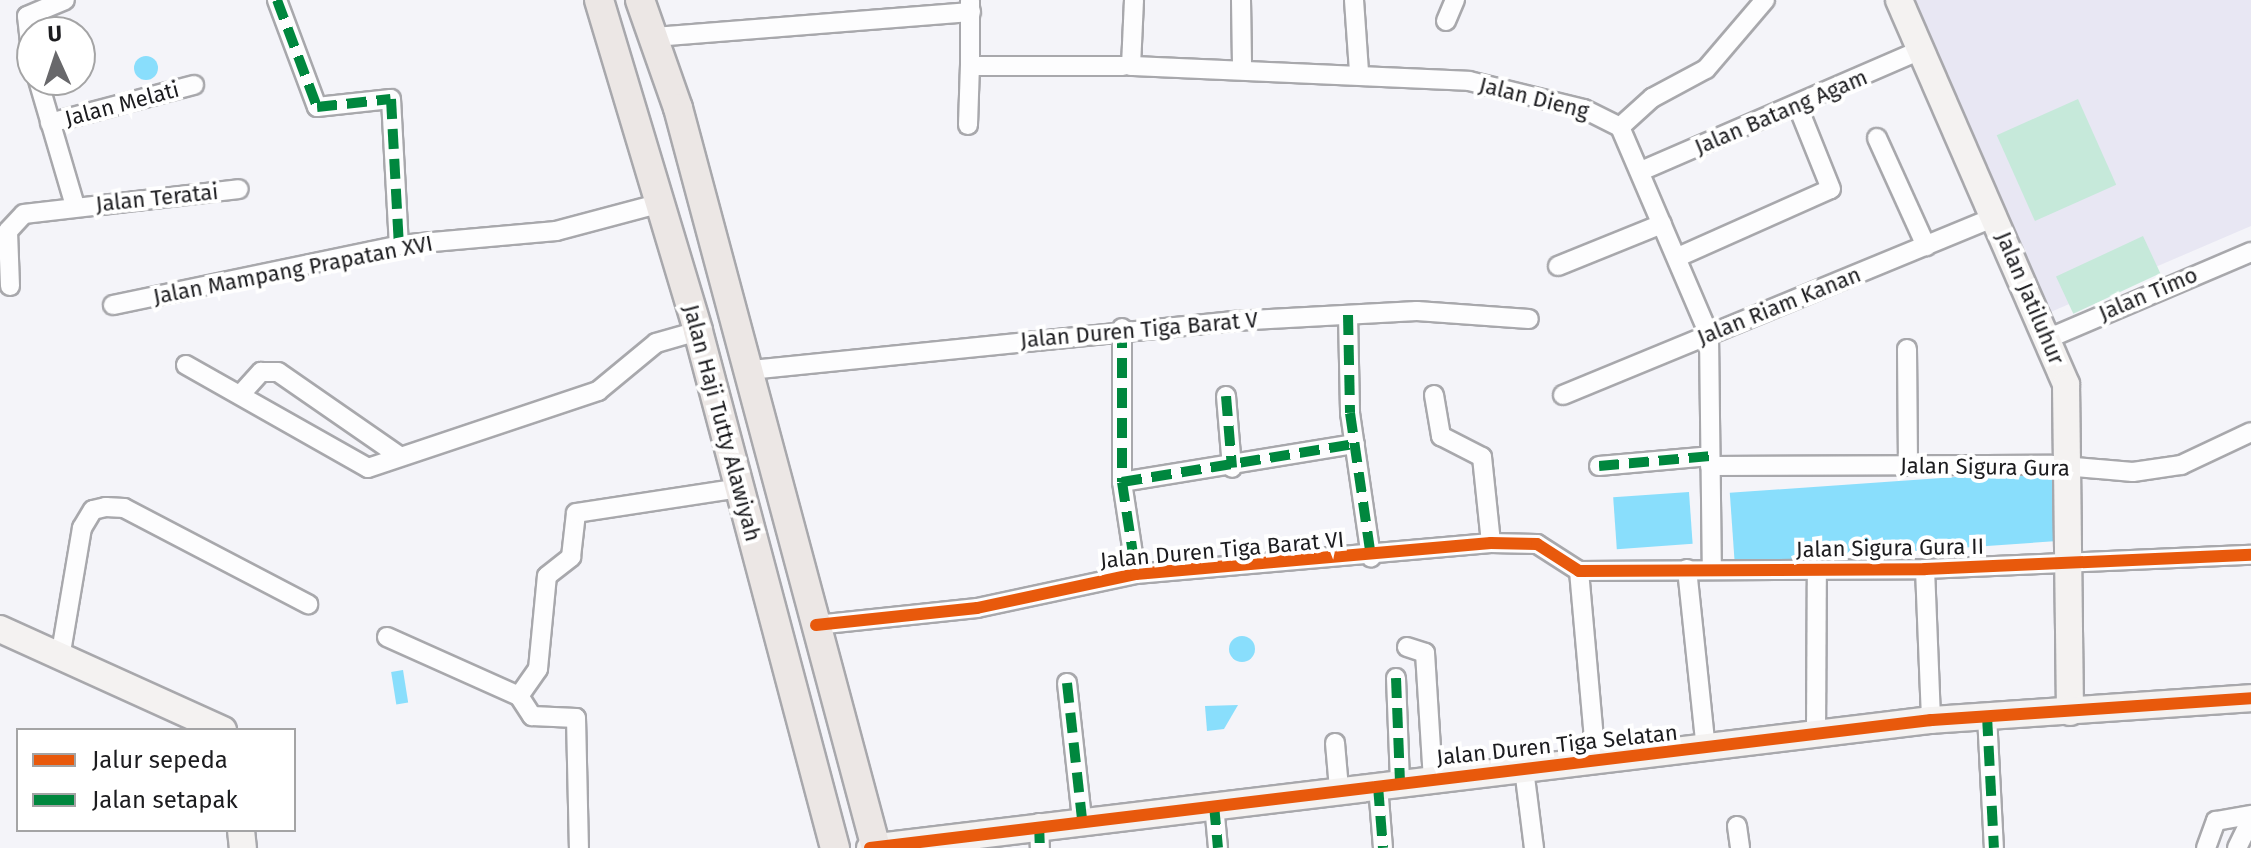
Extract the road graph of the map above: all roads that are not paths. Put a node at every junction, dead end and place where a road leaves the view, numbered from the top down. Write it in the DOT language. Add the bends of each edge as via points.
graph roads {
  1 [pos="65,0"];
  2 [pos="277,0"];
  3 [pos="599,0"];
  4 [pos="640,0"];
  5 [pos="1134,0"];
  6 [pos="1241,0"];
  7 [pos="1354,0"];
  8 [pos="1455,0"];
  9 [pos="1765,0"];
  10 [pos="1899,0"];
  11 [pos="970,6"];
  12 [pos="29,16"];
  13 [pos="1446,21"];
  14 [pos="654,37"];
  15 [pos="1920,50"];
  16 [pos="970,66"];
  17 [pos="1127,66"];
  18 [pos="1242,67"];
  19 [pos="1359,72"];
  20 [pos="194,85"];
  21 [pos="42,96"];
  22 [pos="1798,107"];
  23 [pos="50,123"];
  24 [pos="968,125"];
  25 [pos="1620,127"];
  26 [pos="1877,138"];
  27 [pos="1641,171"];
  28 [pos="239,189"];
  29 [pos="661,203"];
  30 [pos="75,206"];
  31 [pos="1995,217"];
  32 [pos="6,221"];
  33 [pos="1662,224"];
  34 [pos="399,245"];
  35 [pos="1926,246"];
  36 [pos="2251,252"];
  37 [pos="1678,257"];
  38 [pos="1558,266"];
  39 [pos="10,286"];
  40 [pos="113,305"];
  41 [pos="1348,315"];
  42 [pos="1529,319"];
  43 [pos="1122,328"];
  44 [pos="698,331"];
  45 [pos="1709,335"];
  46 [pos="2047,339"];
  47 [pos="1907,349"];
  48 [pos="186,365"];
  49 [pos="751,370"];
  50 [pos="241,394"];
  51 [pos="1434,395"];
  52 [pos="1563,395"];
  53 [pos="1226,396"];
  54 [pos="2251,432"];
  55 [pos="1355,444"];
  56 [pos="398,455"];
  57 [pos="1710,461"];
  58 [pos="1599,466"];
  59 [pos="1908,466"];
  60 [pos="2064,467"];
  61 [pos="1232,468"];
  62 [pos="1122,482"];
  63 [pos="740,488"];
  64 [pos="1491,543"];
  65 [pos="2251,555"];
  66 [pos="1371,557"];
  67 [pos="2072,562"];
  68 [pos="1712,566"];
  69 [pos="1687,569"];
  70 [pos="1925,569"];
  71 [pos="1579,571"];
  72 [pos="1817,571"];
  73 [pos="1136,574"];
  74 [pos="308,604"];
  75 [pos="816,625"];
  76 [pos="0,629"];
  77 [pos="387,637"];
  78 [pos="1407,647"];
  79 [pos="61,652"];
  80 [pos="1396,678"];
  81 [pos="1067,683"];
  82 [pos="519,696"];
  83 [pos="2251,698"];
  84 [pos="2070,712"];
  85 [pos="1987,716"];
  86 [pos="1931,720"];
  87 [pos="219,728"];
  88 [pos="1816,735"];
  89 [pos="1335,743"];
  90 [pos="1706,749"];
  91 [pos="1596,760"];
  92 [pos="1524,769"];
  93 [pos="1433,779"];
  94 [pos="1389,785"];
  95 [pos="1339,789"];
  96 [pos="1214,805"];
  97 [pos="2251,817"];
  98 [pos="1082,819"];
  99 [pos="1737,826"];
  100 [pos="1040,835"];
  101 [pos="579,848"];
  102 [pos="835,848"];
  103 [pos="874,848"];
  104 [pos="1218,848"];
  105 [pos="1383,848"];
  106 [pos="1534,848"];
  107 [pos="1740,848"];
  108 [pos="1994,848"];
  109 [pos="2206,848"];
  110 [pos="2237,848"];
  1 -- 12 [label="street" via="35,8"];
  2 -- 34 [label="street" via="317,107 391,99"];
  3 -- 29 [label="main road, Jalan Haji Tutty Alawiyah"];
  4 -- 14 [label="main road, Jalan Haji Tutty Alawiyah"];
  5 -- 17 [label="street"];
  6 -- 18 [label="street"];
  7 -- 19 [label="street"];
  8 -- 13 [label="street"];
  9 -- 25 [label="street" via="1706,69 1652,98"];
  10 -- 15 [label="street, Jalan Jatiluhur"];
  11 -- 14 [label="street"];
  11 -- 16 [label="street"];
  14 -- 49 [label="main road, Jalan Haji Tutty Alawiyah"];
  15 -- 22 [label="street, Jalan Batang Agam"];
  15 -- 31 [label="street, Jalan Jatiluhur"];
  16 -- 17 [label="street, Jalan Dieng"];
  16 -- 24 [label="street"];
  17 -- 18 [label="street, Jalan Dieng"];
  18 -- 19 [label="street, Jalan Dieng"];
  19 -- 25 [label="street, Jalan Dieng" via="1495,86 1597,113"];
  20 -- 23 [label="street, Jalan Melati"];
  21 -- 23 [label="street"];
  22 -- 27 [label="street, Jalan Batang Agam"];
  22 -- 37 [label="street" via="1831,189"];
  23 -- 30 [label="street"];
  25 -- 27 [label="street"];
  26 -- 35 [label="street"];
  27 -- 33 [label="street"];
  28 -- 30 [label="street, Jalan Teratai"];
  29 -- 34 [label="street, Jalan Mampang Prapatan XVI" via="556,231"];
  29 -- 44 [label="main road, Jalan Haji Tutty Alawiyah"];
  30 -- 32 [label="street, Jalan Teratai"];
  31 -- 35 [label="street, Jalan Riam Kanan"];
  31 -- 46 [label="street, Jalan Jatiluhur"];
  32 -- 39 [label="street"];
  33 -- 37 [label="street"];
  33 -- 38 [label="street"];
  34 -- 40 [label="street, Jalan Mampang Prapatan XVI"];
  35 -- 45 [label="street, Jalan Riam Kanan"];
  36 -- 46 [label="street, Jalan Timo"];
  37 -- 45 [label="street"];
  41 -- 42 [label="street, Jalan Duren Tiga Barat V" via="1476,312"];
  41 -- 43 [label="street, Jalan Duren Tiga Barat V"];
  41 -- 55 [label="street"];
  43 -- 49 [label="street, Jalan Duren Tiga Barat V"];
  43 -- 62 [label="street"];
  44 -- 56 [label="street" via="656,343 598,391"];
  44 -- 63 [label="main road, Jalan Haji Tutty Alawiyah"];
  45 -- 52 [label="street, Jalan Riam Kanan"];
  45 -- 57 [label="street"];
  46 -- 60 [label="street, Jalan Jatiluhur" via="2066,384"];
  47 -- 59 [label="street"];
  48 -- 50 [label="street"];
  49 -- 75 [label="main road, Jalan Haji Tutty Alawiyah"];
  50 -- 56 [label="street" via="356,467"];
  50 -- 56 [label="street" via="261,372 278,372"];
  51 -- 64 [label="street" via="1441,436 1482,457"];
  53 -- 61 [label="street"];
  54 -- 60 [label="street, Jalan Sigura Gura" via="2158,470"];
  55 -- 61 [label="street"];
  55 -- 66 [label="street"];
  57 -- 58 [label="street, Jalan Sigura Gura"];
  57 -- 59 [label="street, Jalan Sigura Gura"];
  57 -- 68 [label="street"];
  59 -- 60 [label="street, Jalan Sigura Gura"];
  60 -- 67 [label="street, Jalan Jatiluhur"];
  61 -- 62 [label="street"];
  62 -- 73 [label="street"];
  63 -- 82 [label="street" via="576,513 569,561 547,576 538,669"];
  63 -- 102 [label="main road, Jalan Haji Tutty Alawiyah"];
  64 -- 66 [label="street, Jalan Duren Tiga Barat VI"];
  64 -- 71 [label="street, Jalan Duren Tiga Barat VI" via="1537,544"];
  65 -- 67 [label="street, Jalan Sigura Gura II"];
  66 -- 73 [label="street, Jalan Duren Tiga Barat VI"];
  67 -- 70 [label="street, Jalan Sigura Gura II"];
  67 -- 84 [label="street, Jalan Jatiluhur"];
  68 -- 69 [label="street, Jalan Sigura Gura II"];
  68 -- 72 [label="street, Jalan Sigura Gura II"];
  69 -- 71 [label="street, Jalan Sigura Gura II"];
  69 -- 90 [label="street"];
  70 -- 72 [label="street, Jalan Sigura Gura II"];
  70 -- 86 [label="street"];
  71 -- 91 [label="street"];
  72 -- 88 [label="street"];
  73 -- 75 [label="street, Jalan Duren Tiga Barat VI" via="977,608"];
  74 -- 79 [label="street" via="124,508 106,507 93,510 82,528"];
  75 -- 103 [label="main road, Jalan Haji Tutty Alawiyah"];
  76 -- 79 [label="street"];
  77 -- 82 [label="street"];
  78 -- 93 [label="street" via="1425,653"];
  79 -- 87 [label="street"];
  80 -- 94 [label="street"];
  81 -- 98 [label="street"];
  82 -- 101 [label="street" via="532,716 576,718"];
  83 -- 84 [label="street, Jalan Duren Tiga Selatan"];
  84 -- 85 [label="street, Jalan Duren Tiga Selatan"];
  85 -- 86 [label="street, Jalan Duren Tiga Selatan"];
  85 -- 108 [label="street"];
  86 -- 88 [label="street, Jalan Duren Tiga Selatan"];
  88 -- 90 [label="street, Jalan Duren Tiga Selatan"];
  89 -- 95 [label="street"];
  90 -- 91 [label="street, Jalan Duren Tiga Selatan"];
  91 -- 92 [label="street, Jalan Duren Tiga Selatan"];
  92 -- 93 [label="street, Jalan Duren Tiga Selatan"];
  92 -- 106 [label="street"];
  93 -- 94 [label="street, Jalan Duren Tiga Selatan"];
  94 -- 95 [label="street, Jalan Duren Tiga Selatan"];
  94 -- 105 [label="street"];
  95 -- 96 [label="street, Jalan Duren Tiga Selatan"];
  96 -- 98 [label="street, Jalan Duren Tiga Selatan"];
  96 -- 104 [label="street"];
  97 -- 109 [label="street" via="2216,821"];
  97 -- 110 [label="street"];
  98 -- 100 [label="street, Jalan Duren Tiga Selatan"];
  99 -- 107 [label="street"];
  100 -- 103 [label="street, Jalan Duren Tiga Selatan"];
}
